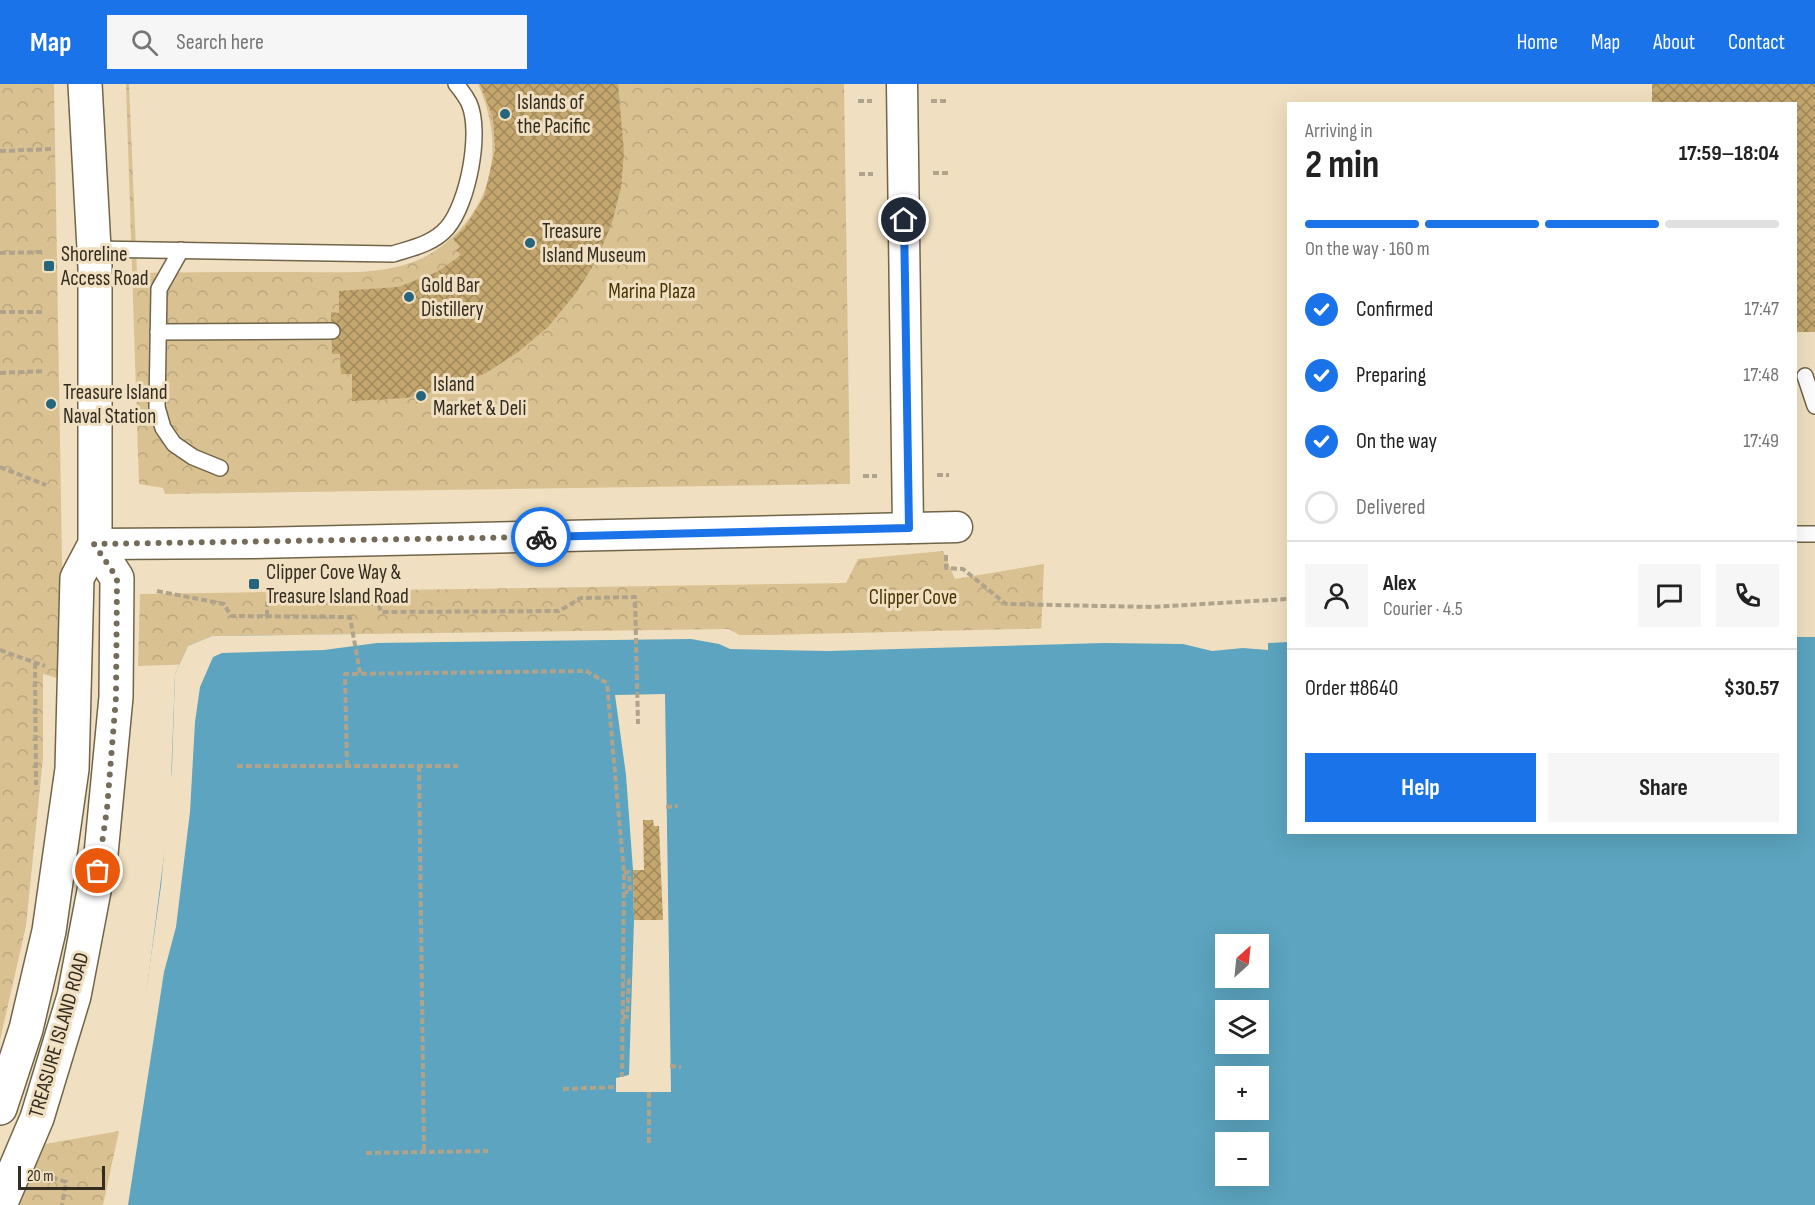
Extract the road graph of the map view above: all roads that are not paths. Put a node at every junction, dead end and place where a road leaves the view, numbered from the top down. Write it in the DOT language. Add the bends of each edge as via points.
graph roads {
  1 [pos="85,84"];
  2 [pos="456,84"];
  3 [pos="902,84"];
  4 [pos="94,249"];
  5 [pos="181,250"];
  6 [pos="332,331"];
  7 [pos="158,332"];
  8 [pos="1805,376"];
  9 [pos="1815,406"];
  10 [pos="220,468"];
  11 [pos="909,528"];
  12 [pos="1797,534"];
  13 [pos="1815,534"];
  14 [pos="951,539"];
  15 [pos="94,544"];
  16 [pos="0,1108"];
  17 [pos="0,1205"];
  1 -- 4 [label="street, TREASURE ISLAND ROAD"];
  2 -- 5 [label="lane" via="470,105 470,180 447,228 425,244 393,254"];
  3 -- 11 [label="street"];
  4 -- 5 [label="lane"];
  4 -- 15 [label="street, TREASURE ISLAND ROAD"];
  5 -- 7 [label="lane" via="159,289"];
  6 -- 7 [label="lane"];
  7 -- 10 [label="lane" via="157,407 163,428 174,444"];
  8 -- 9 [label="lane"];
  11 -- 14 [label="street"];
  11 -- 15 [label="street"];
  12 -- 13 [label="lane"];
  15 -- 16 [label="street, TREASURE ISLAND ROAD" via="76,578 72,769 49,931 26,1029"];
  15 -- 17 [label="street, TREASURE ISLAND ROAD" via="117,578 116,697 103,843 74,996 37,1118"];
}
